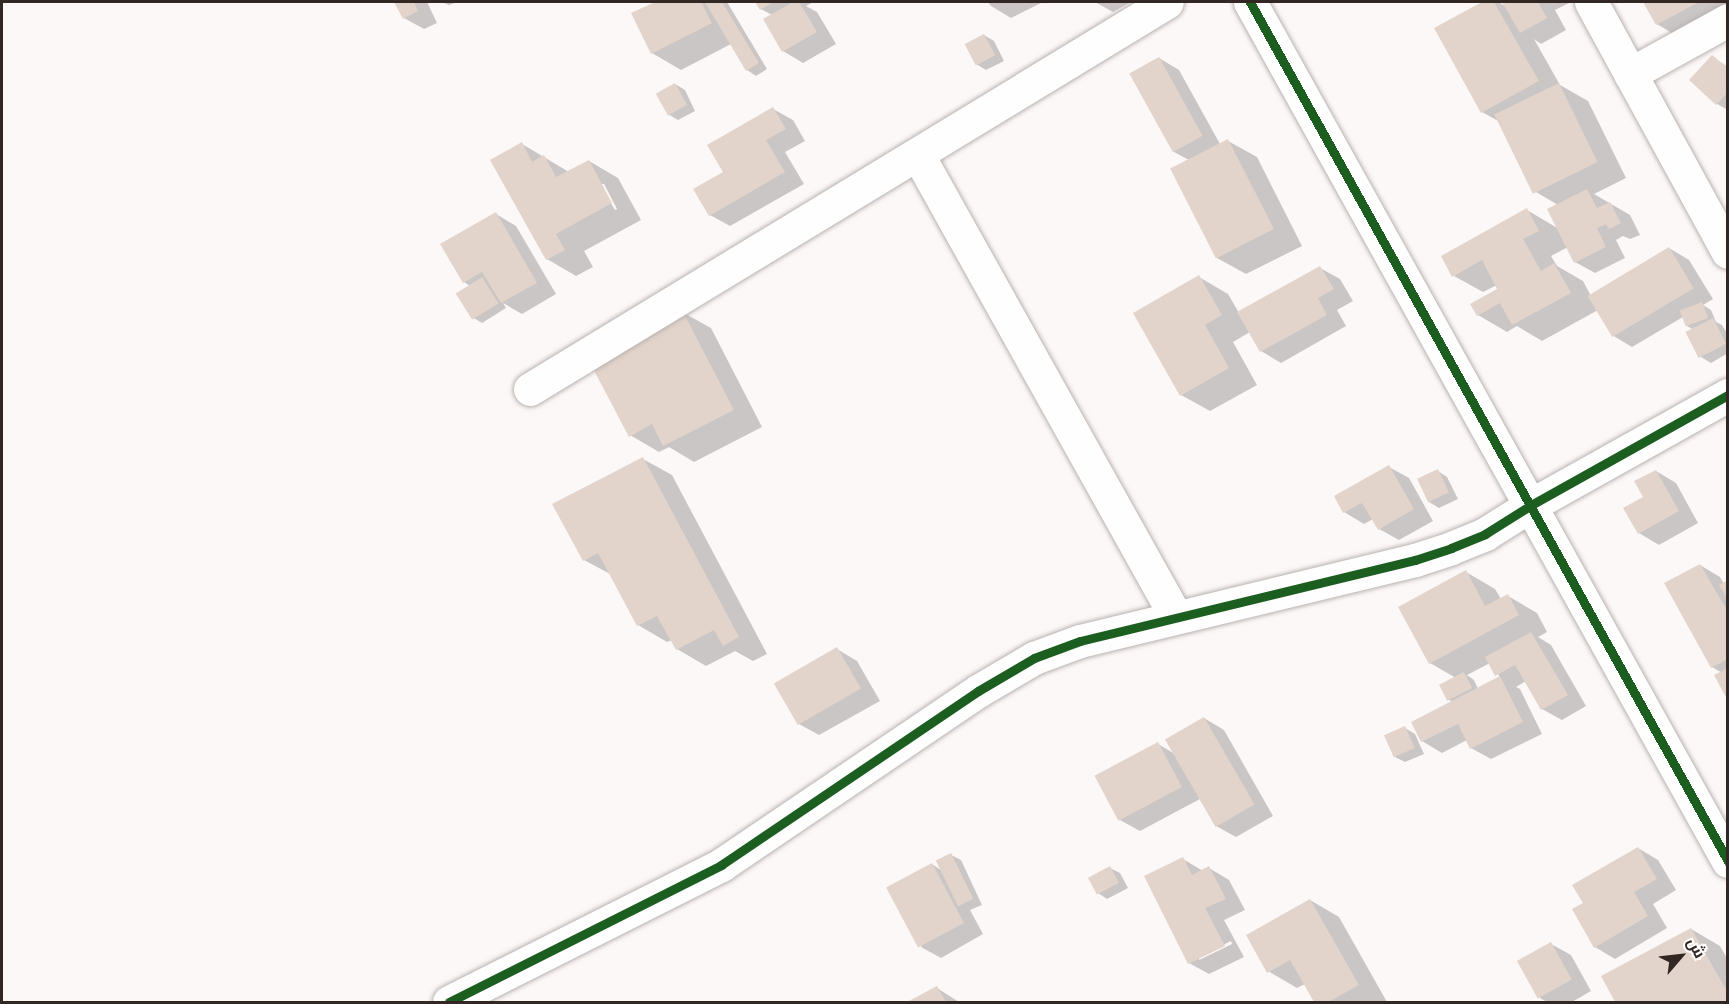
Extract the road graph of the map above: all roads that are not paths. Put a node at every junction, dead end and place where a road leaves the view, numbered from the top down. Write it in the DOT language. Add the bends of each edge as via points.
graph roads {
  1 [pos="1167,2"];
  2 [pos="1250,2"];
  3 [pos="1591,2"];
  4 [pos="1728,20"];
  5 [pos="1630,74"];
  6 [pos="918,155"];
  7 [pos="1728,252"];
  8 [pos="530,389"];
  9 [pos="1728,395"];
  10 [pos="1531,505"];
  11 [pos="1176,618"];
  12 [pos="1728,861"];
  13 [pos="449,1002"];
  1 -- 6 [label="street"];
  2 -- 10 [label="street"];
  3 -- 5 [label="street"];
  4 -- 5 [label="street"];
  5 -- 7 [label="street"];
  6 -- 8 [label="street"];
  6 -- 11 [label="street"];
  9 -- 10 [label="street"];
  10 -- 11 [label="street" via="1485,534 1415,560"];
  10 -- 12 [label="street"];
  11 -- 13 [label="street" via="1080,641 1034,658 978,691 721,865"];
}
